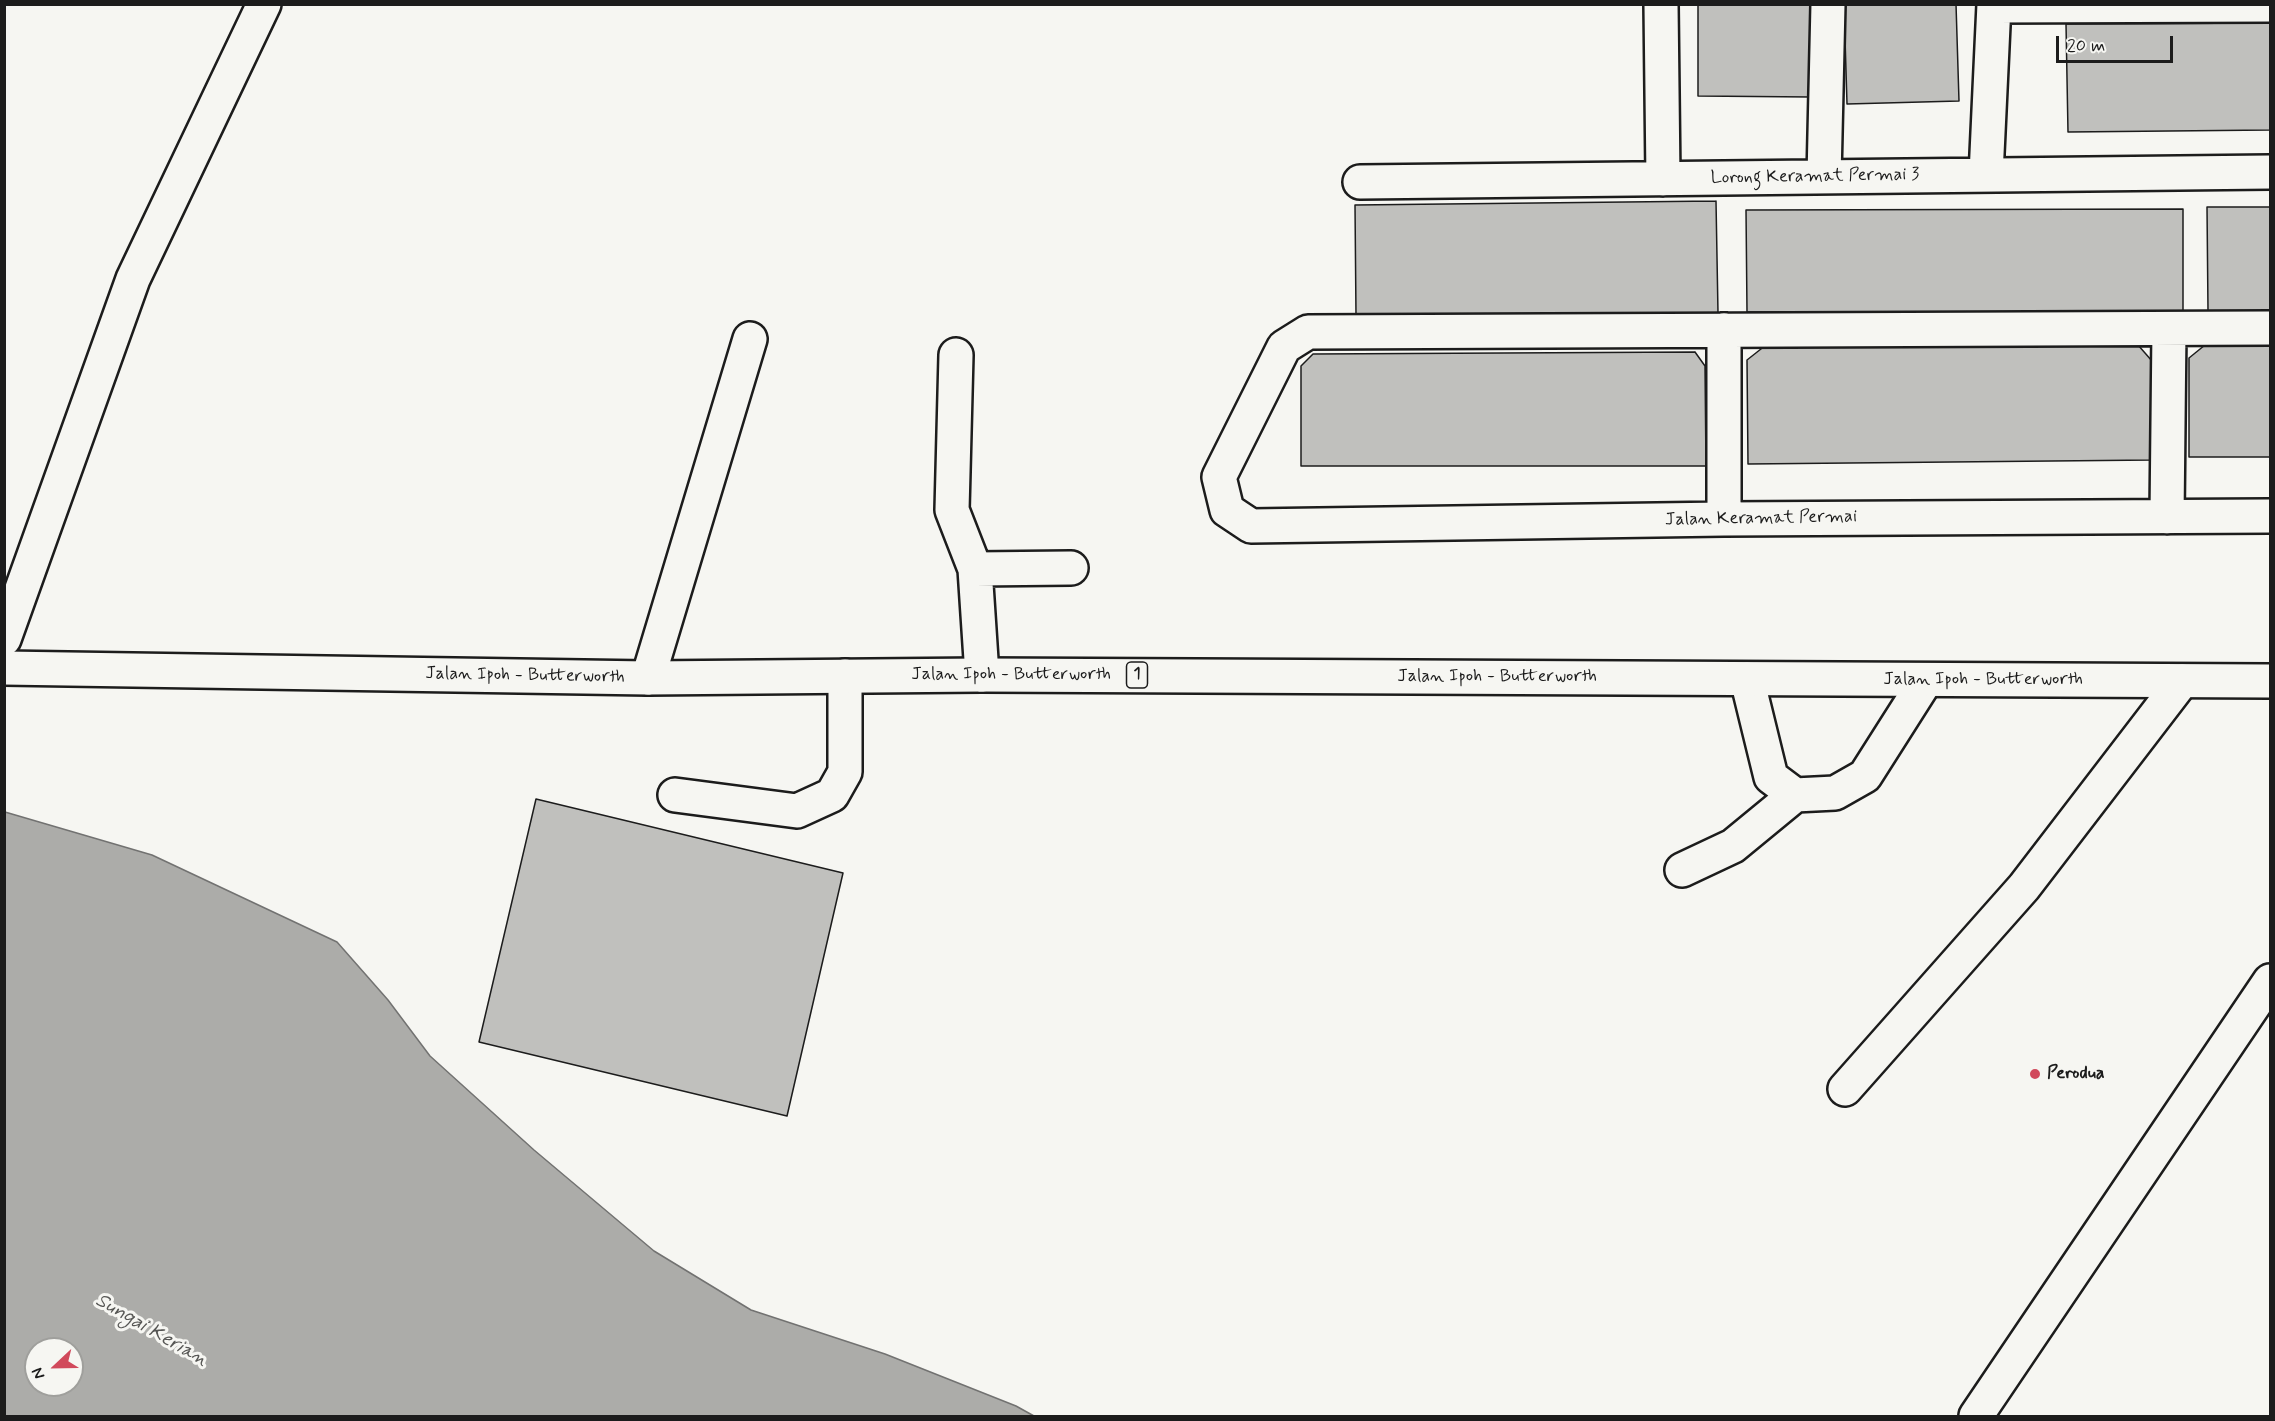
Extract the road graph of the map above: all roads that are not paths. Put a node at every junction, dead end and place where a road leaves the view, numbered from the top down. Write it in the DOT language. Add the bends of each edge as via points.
graph roads {
  1 [pos="264,4"];
  2 [pos="1661,4"];
  3 [pos="1828,4"];
  4 [pos="1994,5"];
  5 [pos="2271,5"];
  6 [pos="2271,172"];
  7 [pos="1986,175"];
  8 [pos="1824,177"];
  9 [pos="1663,179"];
  10 [pos="1360,182"];
  11 [pos="2271,328"];
  12 [pos="2169,329"];
  13 [pos="1724,330"];
  14 [pos="750,339"];
  15 [pos="956,355"];
  16 [pos="2167,516"];
  17 [pos="2271,516"];
  18 [pos="1724,519"];
  19 [pos="1071,568"];
  20 [pos="975,569"];
  21 [pos="4,639"];
  22 [pos="4,668"];
  23 [pos="982,675"];
  24 [pos="846,676"];
  25 [pos="648,678"];
  26 [pos="1747,679"];
  27 [pos="1926,680"];
  28 [pos="2182,681"];
  29 [pos="2271,681"];
  30 [pos="675,795"];
  31 [pos="1795,795"];
  32 [pos="1682,870"];
  33 [pos="2271,981"];
  34 [pos="1845,1089"];
  35 [pos="1976,1416"];
  1 -- 21 [label="main road" via="133,279"];
  2 -- 9 [label="main road"];
  3 -- 8 [label="main road"];
  4 -- 5 [label="main road"];
  4 -- 7 [label="main road"];
  6 -- 7 [label="main road, Lorong Keramat Permai 3"];
  7 -- 8 [label="main road, Lorong Keramat Permai 3"];
  8 -- 9 [label="main road, Lorong Keramat Permai 3"];
  9 -- 10 [label="main road, Lorong Keramat Permai 3"];
  11 -- 12 [label="main road"];
  12 -- 13 [label="main road"];
  12 -- 16 [label="main road"];
  13 -- 18 [label="main road"];
  13 -- 18 [label="main road, Jalan Keramat Permai" via="1308,332 1284,347 1219,477 1227,510 1251,526"];
  14 -- 25 [label="main road"];
  15 -- 20 [label="main road" via="952,510"];
  16 -- 17 [label="main road, Jalan Keramat Permai"];
  16 -- 18 [label="main road, Jalan Keramat Permai"];
  19 -- 20 [label="main road"];
  20 -- 23 [label="main road"];
  22 -- 25 [label="main road, Jalan Ipoh - Butterworth / 1"];
  23 -- 24 [label="main road, Jalan Ipoh - Butterworth / 1"];
  23 -- 26 [label="main road, Jalan Ipoh - Butterworth / 1"];
  24 -- 25 [label="main road, Jalan Ipoh - Butterworth / 1"];
  24 -- 30 [label="main road" via="845,772 832,795 797,811"];
  26 -- 27 [label="main road, Jalan Ipoh - Butterworth / 1"];
  26 -- 31 [label="main road" via="1771,777"];
  27 -- 28 [label="main road, Jalan Ipoh - Butterworth / 1"];
  27 -- 31 [label="main road" via="1865,776 1835,793"];
  28 -- 29 [label="main road, Jalan Ipoh - Butterworth / 1"];
  28 -- 34 [label="main road" via="2024,887"];
  31 -- 32 [label="main road" via="1733,846"];
  33 -- 35 [label="main road"];
}
